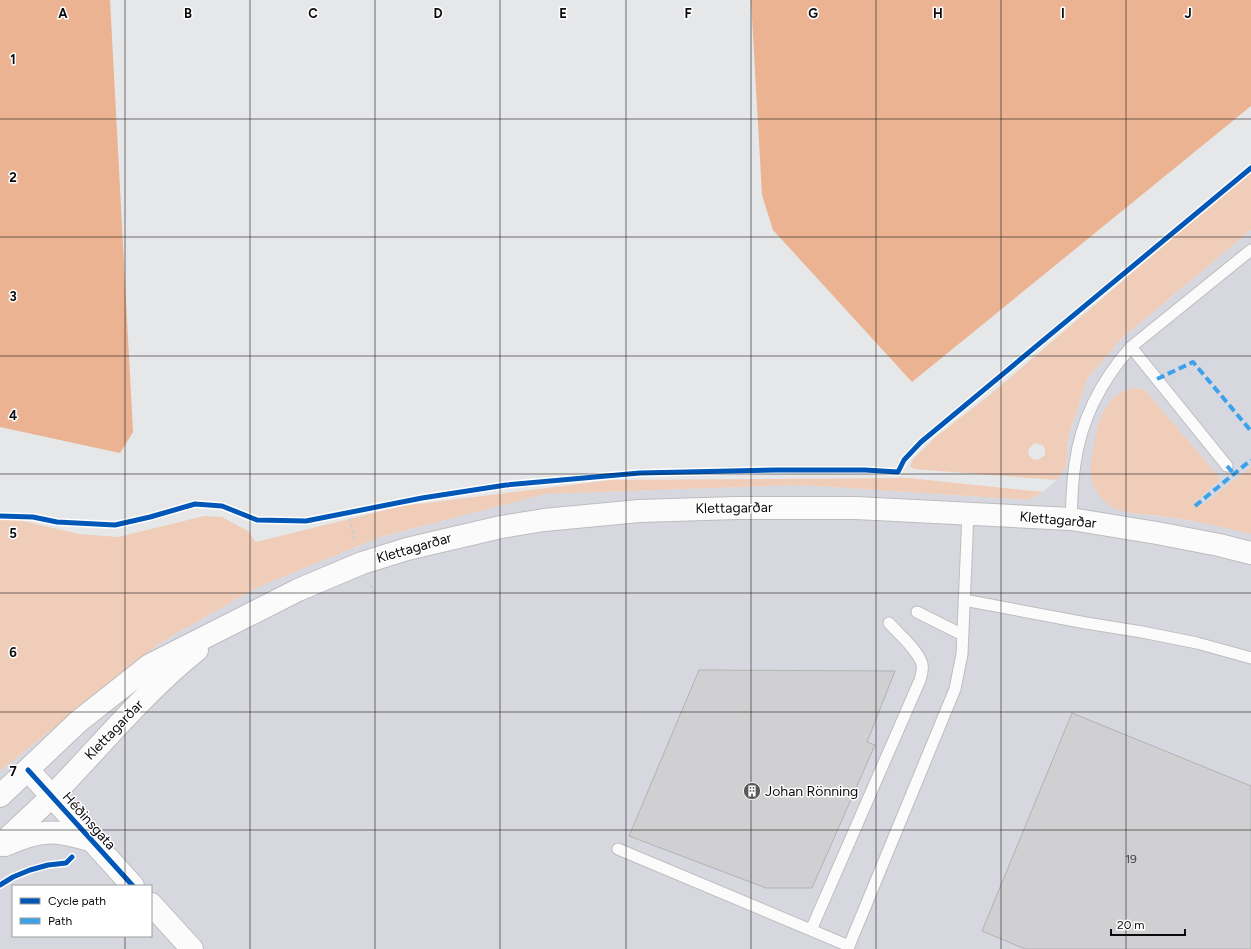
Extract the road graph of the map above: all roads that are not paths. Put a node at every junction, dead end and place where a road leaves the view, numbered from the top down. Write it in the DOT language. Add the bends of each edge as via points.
graph roads {
  1 [pos="1251,250"];
  2 [pos="1131,347"];
  3 [pos="1227,466"];
  4 [pos="968,513"];
  5 [pos="1071,519"];
  6 [pos="1251,553"];
  7 [pos="964,600"];
  8 [pos="917,612"];
  9 [pos="233,622"];
  10 [pos="889,623"];
  11 [pos="963,635"];
  12 [pos="1251,658"];
  13 [pos="28,770"];
  14 [pos="0,796"];
  15 [pos="51,797"];
  16 [pos="90,840"];
  17 [pos="0,846"];
  18 [pos="618,849"];
  19 [pos="132,885"];
  20 [pos="152,905"];
  21 [pos="811,930"];
  22 [pos="192,949"];
  1 -- 2 [label="lane"];
  2 -- 3 [label="lane"];
  2 -- 5 [label="lane" via="1104,382 1085,422 1075,465"];
  4 -- 5 [label="main road, Klettagarðar"];
  4 -- 7 [label="lane"];
  4 -- 9 [label="main road, Klettagarðar" via="856,508 737,508 639,511 544,520 406,548 298,590"];
  5 -- 6 [label="main road, Klettagarðar" via="1157,533"];
  7 -- 11 [label="lane"];
  7 -- 12 [label="lane" via="1197,643"];
  8 -- 11 [label="lane"];
  9 -- 13 [label="main road, Klettagarðar" via="150,665 79,721"];
  9 -- 15 [label="main road, Klettagarðar" via="183,661 114,728"];
  10 -- 21 [label="lane" via="919,657 922,672"];
  11 -- 21 [label="lane" via="955,689 849,946"];
  13 -- 14 [label="main road, Klettagarðar"];
  13 -- 15 [label="main road, Héðinsgata"];
  15 -- 16 [label="main road, Héðinsgata"];
  15 -- 17 [label="main road, Klettagarðar"];
  16 -- 17 [label="main road" via="60,833 44,833"];
  16 -- 19 [label="main road, Héðinsgata"];
  18 -- 21 [label="lane"];
  20 -- 22 [label="main road"];
}
